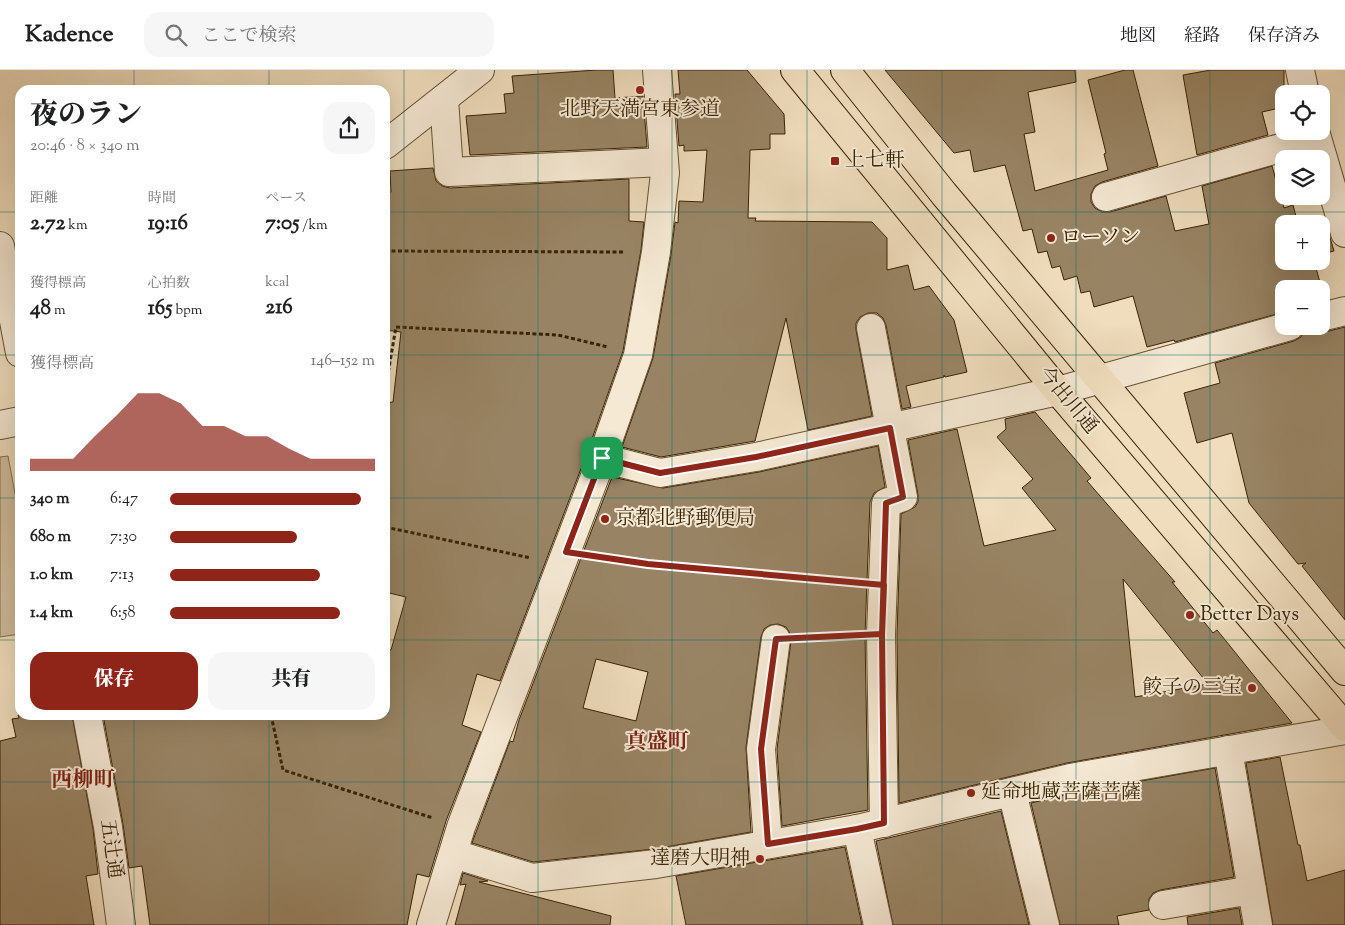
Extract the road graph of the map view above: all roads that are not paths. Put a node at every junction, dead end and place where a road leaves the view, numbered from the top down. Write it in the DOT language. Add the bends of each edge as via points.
graph roads {
  1 [pos="480,70"];
  2 [pos="657,70"];
  3 [pos="795,70"];
  4 [pos="845,70"];
  5 [pos="1300,70"];
  6 [pos="1303,85"];
  7 [pos="444,99"];
  8 [pos="1295,140"];
  9 [pos="1317,140"];
  10 [pos="390,141"];
  11 [pos="664,162"];
  12 [pos="1106,197"];
  13 [pos="1345,232"];
  14 [pos="0,246"];
  15 [pos="1345,311"];
  16 [pos="1330,315"];
  17 [pos="15,326"];
  18 [pos="871,328"];
  19 [pos="1275,330"];
  20 [pos="1099,380"];
  21 [pos="1058,390"];
  22 [pos="15,422"];
  23 [pos="0,425"];
  24 [pos="890,428"];
  25 [pos="602,458"];
  26 [pos="776,639"];
  27 [pos="1345,671"];
  28 [pos="88,720"];
  29 [pos="1345,729"];
  30 [pos="1228,750"];
  31 [pos="1012,792"];
  32 [pos="884,823"];
  33 [pos="857,829"];
  34 [pos="768,844"];
  35 [pos="454,854"];
  36 [pos="1252,890"];
  37 [pos="1163,905"];
  38 [pos="121,925"];
  39 [pos="431,925"];
  40 [pos="878,925"];
  41 [pos="1044,925"];
  42 [pos="1258,925"];
  1 -- 7 [label="street"];
  2 -- 11 [label="street"];
  3 -- 21 [label="main road, 今出川通"];
  4 -- 20 [label="main road, 今出川通"];
  5 -- 6 [label="street"];
  7 -- 10 [label="street"];
  7 -- 11 [label="street" via="449,172"];
  8 -- 12 [label="street"];
  9 -- 13 [label="street"];
  11 -- 25 [label="street" via="656,252 638,354"];
  14 -- 17 [label="street"];
  15 -- 16 [label="street"];
  18 -- 24 [label="street"];
  19 -- 20 [label="street"];
  20 -- 21 [label="street"];
  20 -- 27 [label="main road, 今出川通"];
  21 -- 24 [label="street"];
  21 -- 29 [label="main road, 今出川通"];
  22 -- 23 [label="street"];
  24 -- 25 [label="street" via="756,457 660,473"];
  24 -- 32 [label="street" via="903,497 886,503 882,634"];
  25 -- 35 [label="street" via="461,827"];
  26 -- 34 [label="street" via="761,749"];
  28 -- 38 [label="street, 五辻通" via="108,828"];
  29 -- 30 [label="street"];
  30 -- 31 [label="street" via="1070,778"];
  30 -- 36 [label="street"];
  31 -- 32 [label="street"];
  31 -- 41 [label="street"];
  32 -- 33 [label="street"];
  33 -- 34 [label="street"];
  33 -- 40 [label="street"];
  34 -- 35 [label="street" via="656,864 532,878"];
  35 -- 39 [label="street"];
  36 -- 37 [label="street"];
  36 -- 42 [label="street"];
}
